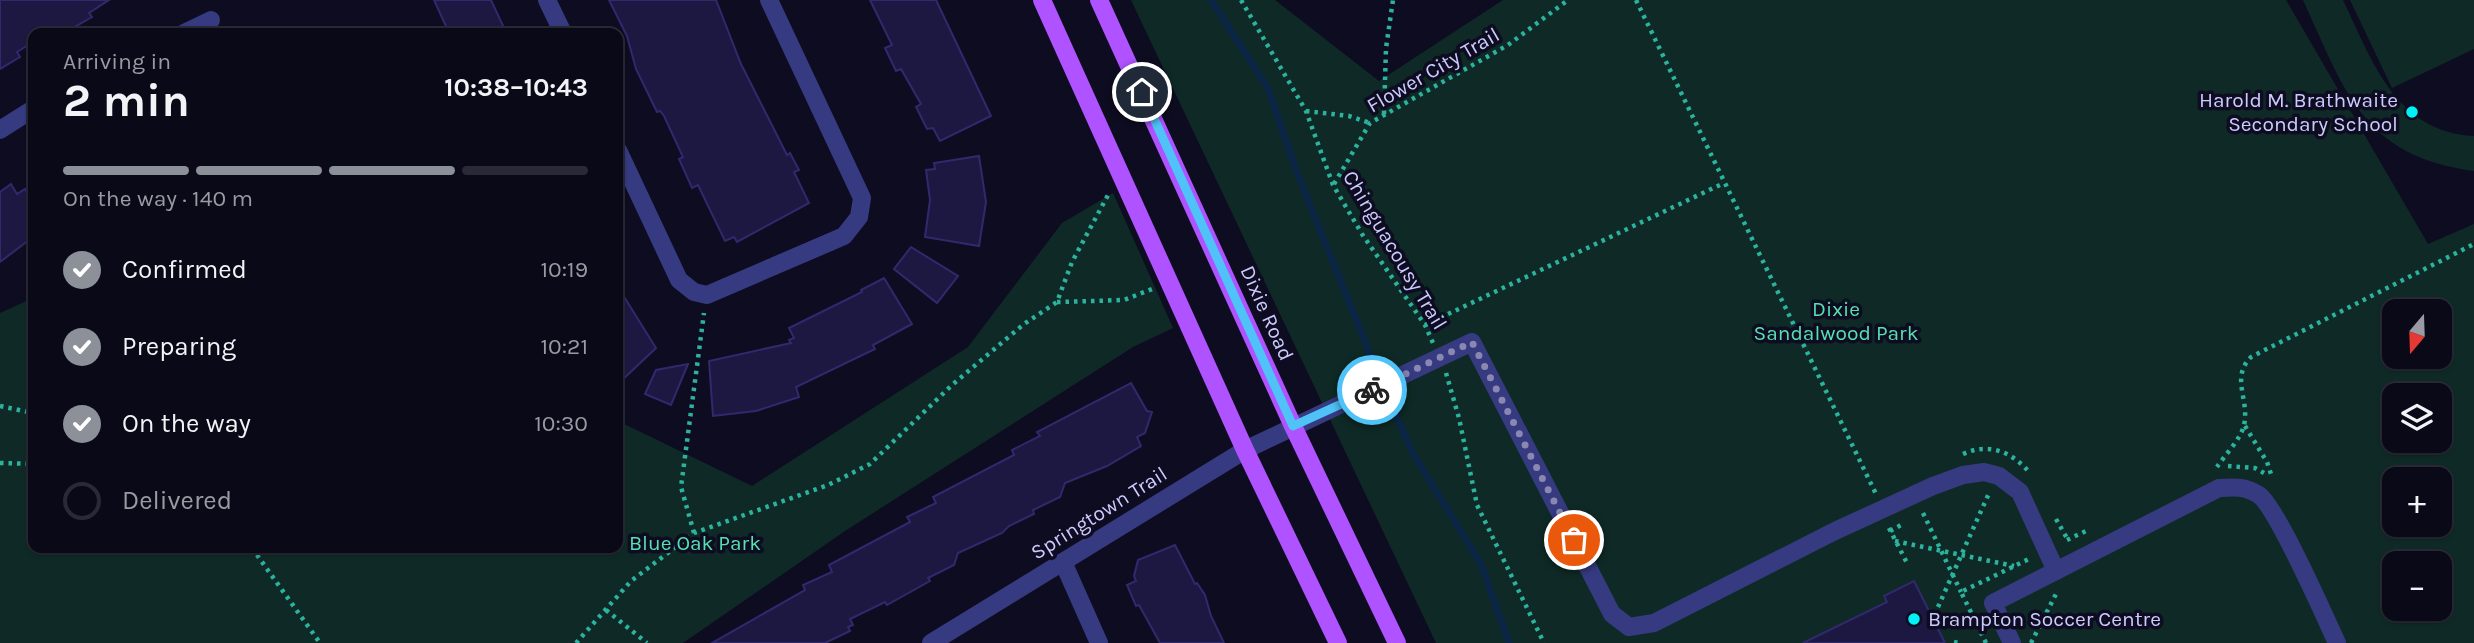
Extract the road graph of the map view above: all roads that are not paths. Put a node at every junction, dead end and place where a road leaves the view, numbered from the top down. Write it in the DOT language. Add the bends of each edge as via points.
graph roads {
  1 [pos="547,0"];
  2 [pos="769,0"];
  3 [pos="1042,0"];
  4 [pos="1099,0"];
  5 [pos="211,20"];
  6 [pos="194,28"];
  7 [pos="560,28"];
  8 [pos="28,112"];
  9 [pos="0,130"];
  10 [pos="623,161"];
  11 [pos="1293,426"];
  12 [pos="1245,450"];
  13 [pos="1063,562"];
  14 [pos="2058,578"];
  15 [pos="931,643"];
  16 [pos="1099,643"];
  17 [pos="1338,643"];
  18 [pos="1396,643"];
  19 [pos="2012,643"];
  20 [pos="2337,643"];
  1 -- 7 [label="street"];
  2 -- 10 [label="street" via="862,198 859,217 845,236 707,295 694,292 679,280"];
  3 -- 12 [label="main road"];
  4 -- 11 [label="main road, Dixie Road"];
  5 -- 6 [label="street"];
  8 -- 9 [label="street"];
  11 -- 12 [label="street, Springtown Trail"];
  11 -- 14 [label="street, Springtown Trail" via="1472,342 1612,614 1629,627 1654,623 1878,502 1984,472 1995,486 2020,492 2039,554"];
  11 -- 18 [label="main road, Dixie Road"];
  12 -- 13 [label="street, Springtown Trail"];
  12 -- 17 [label="main road"];
  13 -- 15 [label="street, Springtown Trail"];
  13 -- 16 [label="street"];
  14 -- 19 [label="street" via="1993,603"];
  14 -- 20 [label="street" via="2218,488 2244,486 2262,497 2279,522"];
}
